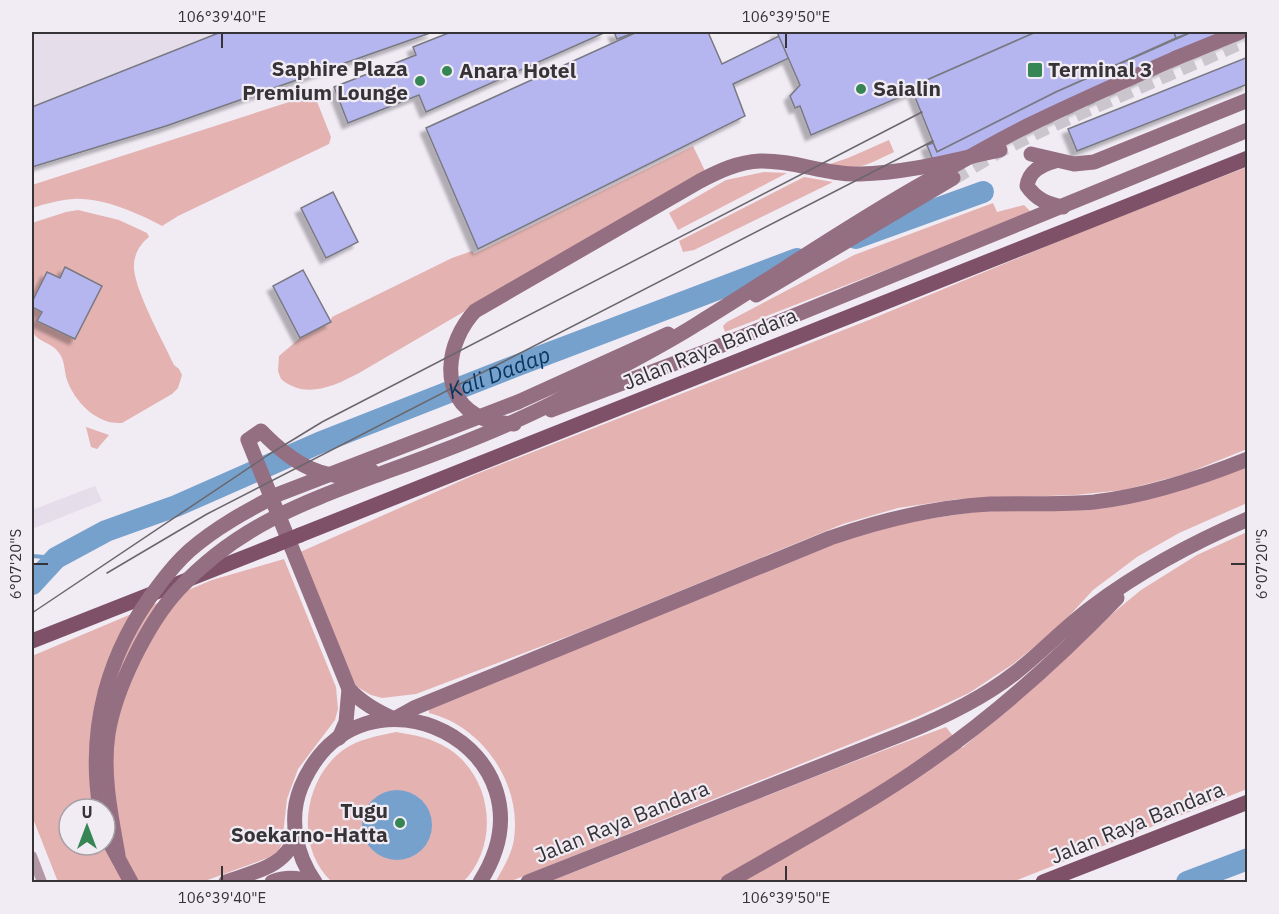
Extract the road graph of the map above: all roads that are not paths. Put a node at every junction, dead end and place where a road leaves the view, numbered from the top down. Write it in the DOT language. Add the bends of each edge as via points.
graph roads {
  1 [pos="1240,32"];
  2 [pos="1248,100"];
  3 [pos="1248,130"];
  4 [pos="1000,150"];
  5 [pos="1031,154"];
  6 [pos="1248,158"];
  7 [pos="1055,161"];
  8 [pos="953,177"];
  9 [pos="1063,207"];
  10 [pos="514,424"];
  11 [pos="1248,459"];
  12 [pos="1248,519"];
  13 [pos="1137,576"];
  14 [pos="32,641"];
  15 [pos="349,689"];
  16 [pos="394,719"];
  17 [pos="339,738"];
  18 [pos="98,797"];
  19 [pos="1248,802"];
  20 [pos="296,829"];
  21 [pos="118,855"];
  22 [pos="32,856"];
  23 [pos="42,882"];
  24 [pos="131,882"];
  25 [pos="226,882"];
  26 [pos="272,882"];
  27 [pos="310,882"];
  28 [pos="315,882"];
  29 [pos="480,882"];
  30 [pos="528,882"];
  31 [pos="728,882"];
  32 [pos="1043,882"];
  1 -- 21 [label="street, Jalan Raya Bandara, bridge" via="1166,62 995,143 836,235 688,330 550,404 449,449 310,500 243,535 176,591 128,670 108,735 108,785"];
  2 -- 7 [label="street" via="1094,162"];
  3 -- 9 [label="street, Jalan Raya Bandara"];
  4 -- 10 [label="street" via="928,167 860,174 772,161 724,169 475,311 463,323 451,362 452,386 472,413 488,421"];
  5 -- 7 [label="street"];
  6 -- 14 [label="main road, Jalan Raya Bandara, bridge"];
  7 -- 9 [label="street" via="1035,170 1027,186 1033,196"];
  8 -- 18 [label="street, bridge" via="744,301 518,402 279,494 189,551 145,604 112,666 99,720 95,777"];
  9 -- 10 [label="street, Jalan Raya Bandara" via="710,350"];
  10 -- 15 [label="street, Jalan Raya Bandara" via="360,475 341,477 312,470 293,460 261,431 248,441"];
  11 -- 16 [label="street" via="1177,485 1125,497 1060,504 957,507 871,524"];
  12 -- 13 [label="street, Jalan Raya Bandara" via="1199,540"];
  13 -- 30 [label="street, Jalan Raya Bandara" via="1092,607 1013,675 950,713"];
  13 -- 31 [label="street, Jalan Raya Bandara" via="1031,679 957,742 899,781"];
  15 -- 16 [label="street" via="357,698"];
  15 -- 17 [label="street" via="346,722"];
  16 -- 17 [label="street" via="361,726"];
  16 -- 29 [label="street" via="423,722 445,731 468,747 486,769 498,796 501,828 496,850"];
  17 -- 20 [label="street" via="307,774 299,794"];
  19 -- 32 [label="main road, Jalan Raya Bandara"];
  20 -- 25 [label="street" via="283,858"];
  20 -- 28 [label="street" via="302,862"];
  21 -- 24 [label="street, Jalan Raya Bandara"];
  22 -- 23 [label="street"];
  26 -- 27 [label="street" via="296,878"];
}
